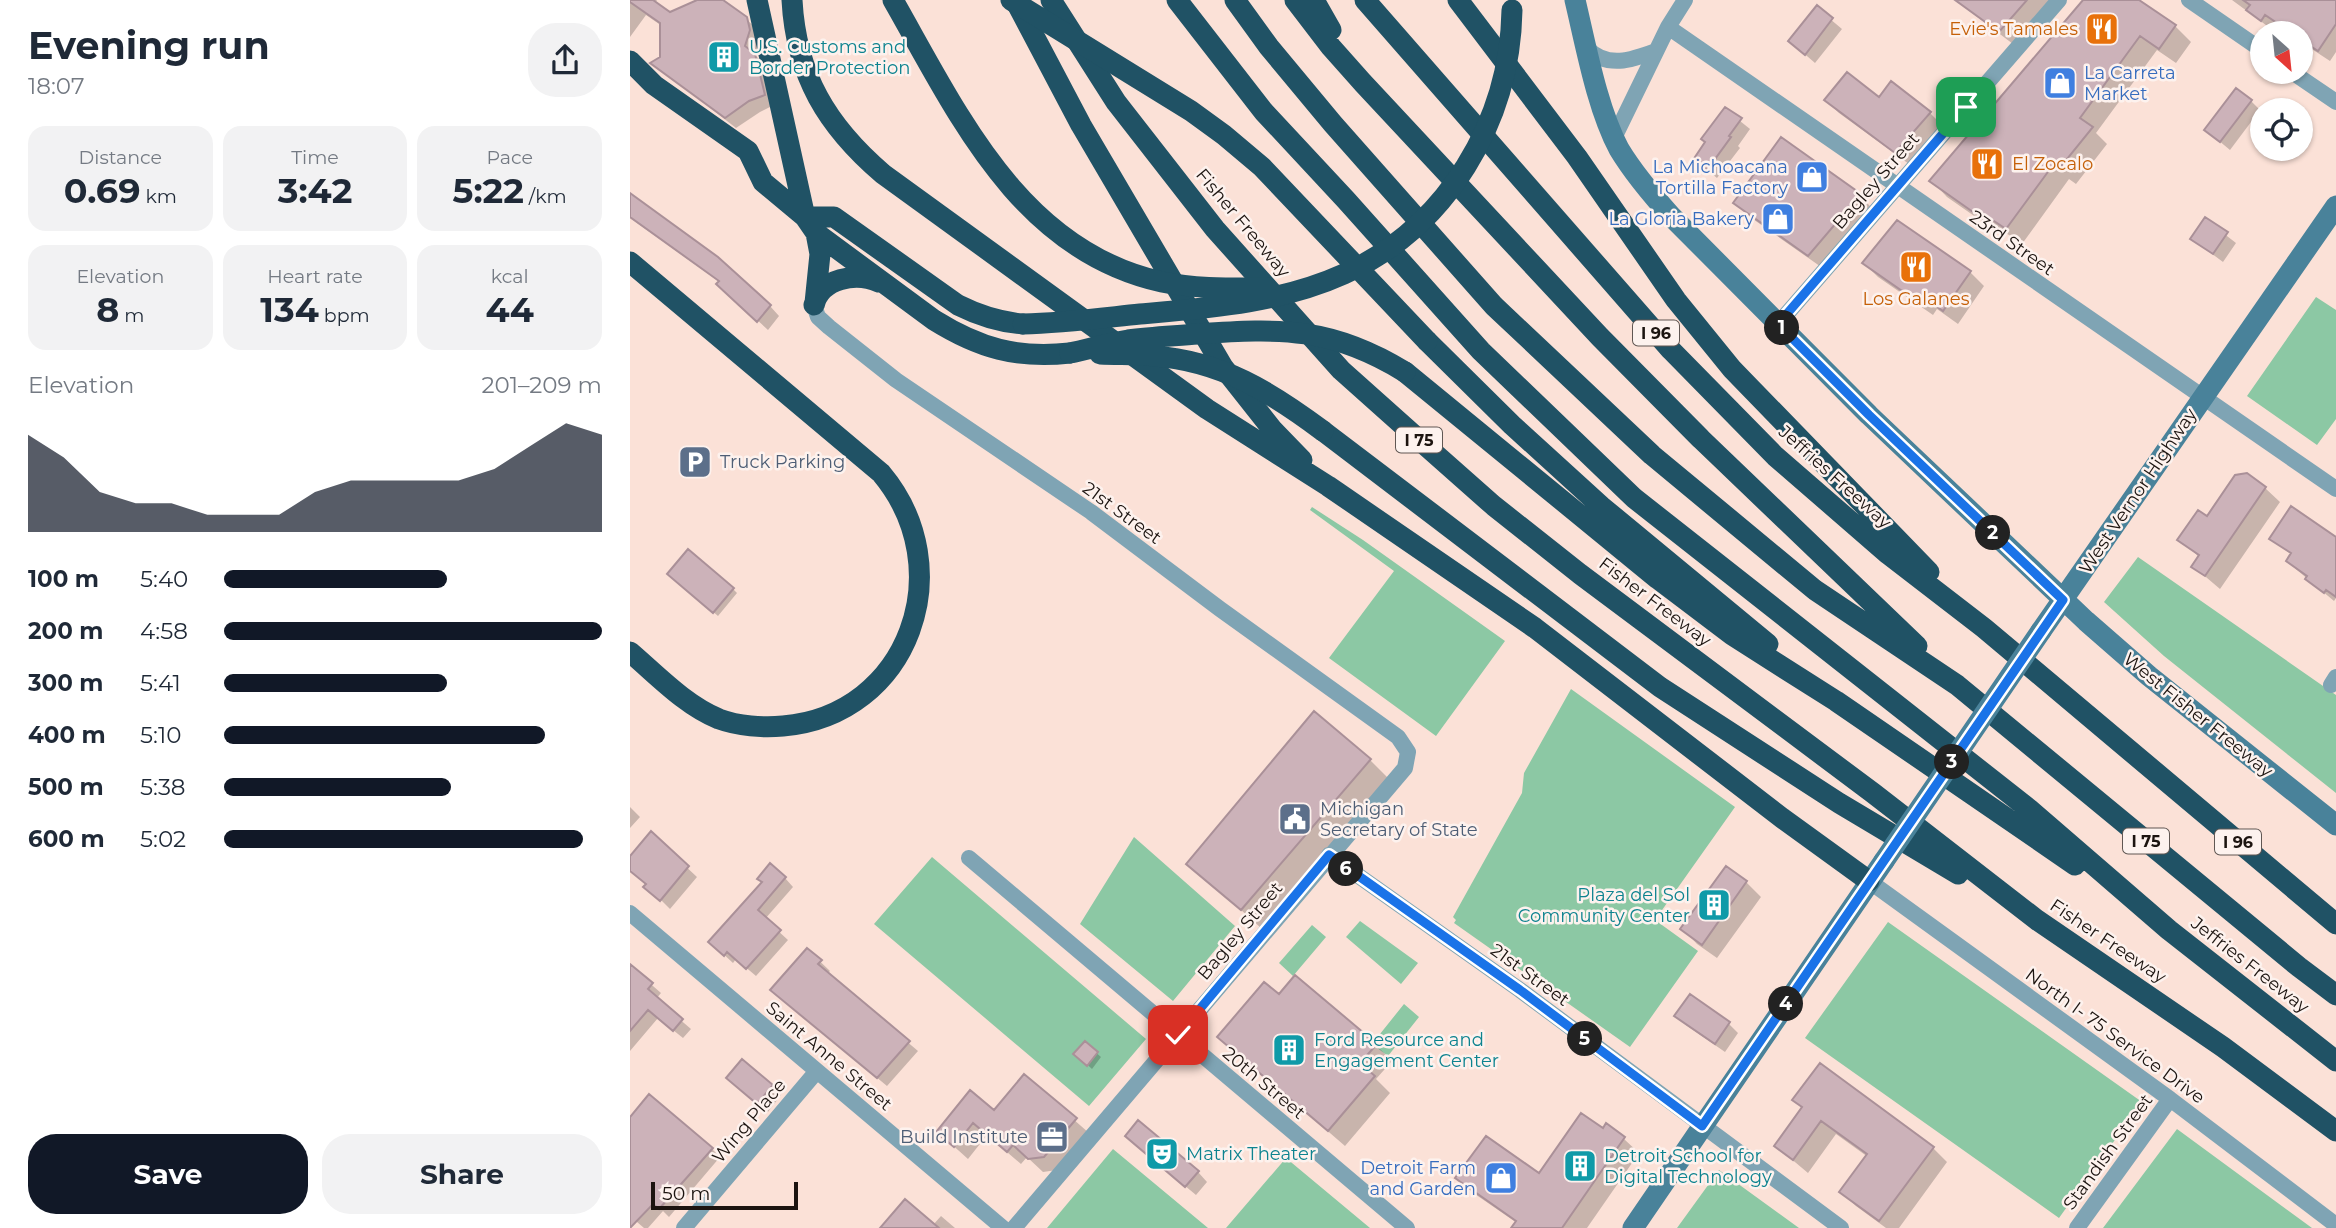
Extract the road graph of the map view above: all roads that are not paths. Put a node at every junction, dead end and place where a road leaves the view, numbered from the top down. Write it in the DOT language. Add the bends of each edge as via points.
graph roads {
  1 [pos="757,0"];
  2 [pos="792,0"];
  3 [pos="893,0"];
  4 [pos="1013,0"];
  5 [pos="1051,0"];
  6 [pos="1177,0"];
  7 [pos="1235,0"];
  8 [pos="1295,0"];
  9 [pos="1314,0"];
  10 [pos="1365,0"];
  11 [pos="1458,0"];
  12 [pos="1575,0"];
  13 [pos="1685,0"];
  14 [pos="2059,0"];
  15 [pos="2189,0"];
  16 [pos="1512,5"];
  17 [pos="1668,27"];
  18 [pos="2250,42"];
  19 [pos="1587,48"];
  20 [pos="1656,51"];
  21 [pos="630,61"];
  22 [pos="1363,83"];
  23 [pos="2310,84"];
  24 [pos="2336,102"];
  25 [pos="1614,138"];
  26 [pos="1897,187"];
  27 [pos="2336,206"];
  28 [pos="810,225"];
  29 [pos="630,262"];
  30 [pos="1311,286"];
  31 [pos="902,296"];
  32 [pos="814,305"];
  33 [pos="1778,324"];
  34 [pos="1067,354"];
  35 [pos="2201,398"];
  36 [pos="1328,486"];
  37 [pos="2336,489"];
  38 [pos="2063,600"];
  39 [pos="1984,628"];
  40 [pos="630,652"];
  41 [pos="1957,685"];
  42 [pos="1836,701"];
  43 [pos="1408,752"];
  44 [pos="2336,825"];
  45 [pos="1329,855"];
  46 [pos="969,858"];
  47 [pos="1869,881"];
  48 [pos="630,913"];
  49 [pos="2037,920"];
  50 [pos="2336,924"];
  51 [pos="2169,930"];
  52 [pos="2336,995"];
  53 [pos="1178,1035"];
  54 [pos="2336,1061"];
  55 [pos="817,1071"];
  56 [pos="2170,1099"];
  57 [pos="1702,1126"];
  58 [pos="2336,1131"];
  59 [pos="2336,1224"];
  60 [pos="684,1228"];
  61 [pos="1003,1228"];
  62 [pos="1014,1228"];
  63 [pos="1407,1228"];
  64 [pos="1633,1228"];
  65 [pos="1841,1228"];
  66 [pos="2077,1228"];
  1 -- 28 [label="highway"];
  2 -- 36 [label="highway" via="796,39 814,89 827,115 861,155 1207,409"];
  3 -- 30 [label="highway, bridge" via="992,166 1029,209 1062,236 1106,262 1162,282 1212,289"];
  4 -- 36 [label="highway" via="1223,367 1272,429"];
  4 -- 42 [label="highway, bridge" via="1191,111 1262,167 1512,425 1601,506"];
  5 -- 49 [label="highway, Fisher Freeway / I 75" via="1116,102 1215,229 1341,370 1494,506"];
  6 -- 51 [label="highway" via="1264,112 1480,351 1556,425 1634,498 2029,809"];
  7 -- 41 [label="highway, I 75" via="1333,124 1522,333 1679,480 1815,590"];
  8 -- 22 [label="highway"];
  9 -- 22 [label="highway"];
  10 -- 39 [label="highway, Jeffries Freeway / I 96" via="1680,360 1775,456 1888,554"];
  11 -- 39 [label="highway" via="1676,300 1732,369"];
  12 -- 19 [label="street, West Fisher Freeway"];
  13 -- 17 [label="street"];
  14 -- 26 [label="street, Bagley Street"];
  15 -- 18 [label="street"];
  16 -- 30 [label="highway, bridge" via="1511,35 1497,100 1463,173 1424,219 1395,244 1367,262"];
  17 -- 20 [label="street"];
  17 -- 26 [label="street, 23rd Street"];
  19 -- 20 [label="street" via="1602,60 1614,61"];
  19 -- 25 [label="street, West Fisher Freeway"];
  20 -- 25 [label="street"];
  21 -- 28 [label="highway" via="653,85 748,151 763,182"];
  22 -- 41 [label="highway" via="1600,337"];
  23 -- 24 [label="street"];
  25 -- 33 [label="street, West Fisher Freeway" via="1641,183"];
  26 -- 33 [label="street, Bagley Street"];
  26 -- 35 [label="street, 23rd Street"];
  27 -- 35 [label="street, West Vernor Highway"];
  28 -- 30 [label="highway, bridge" via="834,217 958,305 1000,322 1023,324 1222,307"];
  28 -- 31 [label="highway"];
  28 -- 32 [label="highway" via="820,254"];
  29 -- 40 [label="highway" via="881,473 913,526 920,573 913,623 892,664 855,700 799,725 772,727 722,720 683,698"];
  31 -- 32 [label="highway" via="872,279 858,277 824,288"];
  31 -- 34 [label="highway" via="955,333 983,345 1012,354"];
  32 -- 43 [label="street, 21st Street" via="818,317 896,380 1091,512 1398,737"];
  33 -- 38 [label="street, West Fisher Freeway"];
  34 -- 42 [label="highway, bridge" via="1126,341 1259,329 1358,347 1405,372 1732,635"];
  34 -- 49 [label="highway, bridge" via="1196,362 1266,391 1660,687 1839,803"];
  35 -- 37 [label="street, 23rd Street"];
  35 -- 38 [label="street, West Vernor Highway"];
  36 -- 47 [label="highway" via="1535,628"];
  38 -- 44 [label="street, West Fisher Freeway" via="2149,676"];
  38 -- 47 [label="street, West Vernor Highway, bridge"];
  39 -- 50 [label="highway, Jeffries Freeway / I 96"];
  41 -- 52 [label="highway, I 75"];
  42 -- 51 [label="highway"];
  43 -- 45 [label="street, Bagley Street" via="1405,768"];
  45 -- 53 [label="street, Bagley Street"];
  45 -- 57 [label="street, 21st Street"];
  46 -- 53 [label="street, 20th Street"];
  47 -- 56 [label="street, North I- 75 Service Drive"];
  47 -- 57 [label="street, West Vernor Highway"];
  48 -- 55 [label="street, Saint Anne Street"];
  49 -- 58 [label="highway, Fisher Freeway / I 75"];
  51 -- 54 [label="highway, Jeffries Freeway"];
  53 -- 62 [label="street, Bagley Street"];
  53 -- 63 [label="street, 20th Street"];
  55 -- 60 [label="street, Wing Place"];
  55 -- 61 [label="street, Saint Anne Street"];
  56 -- 59 [label="street, North I- 75 Service Drive"];
  56 -- 66 [label="street, Standish Street"];
  57 -- 64 [label="street, West Vernor Highway"];
  57 -- 65 [label="street, 21st Street"];
}
